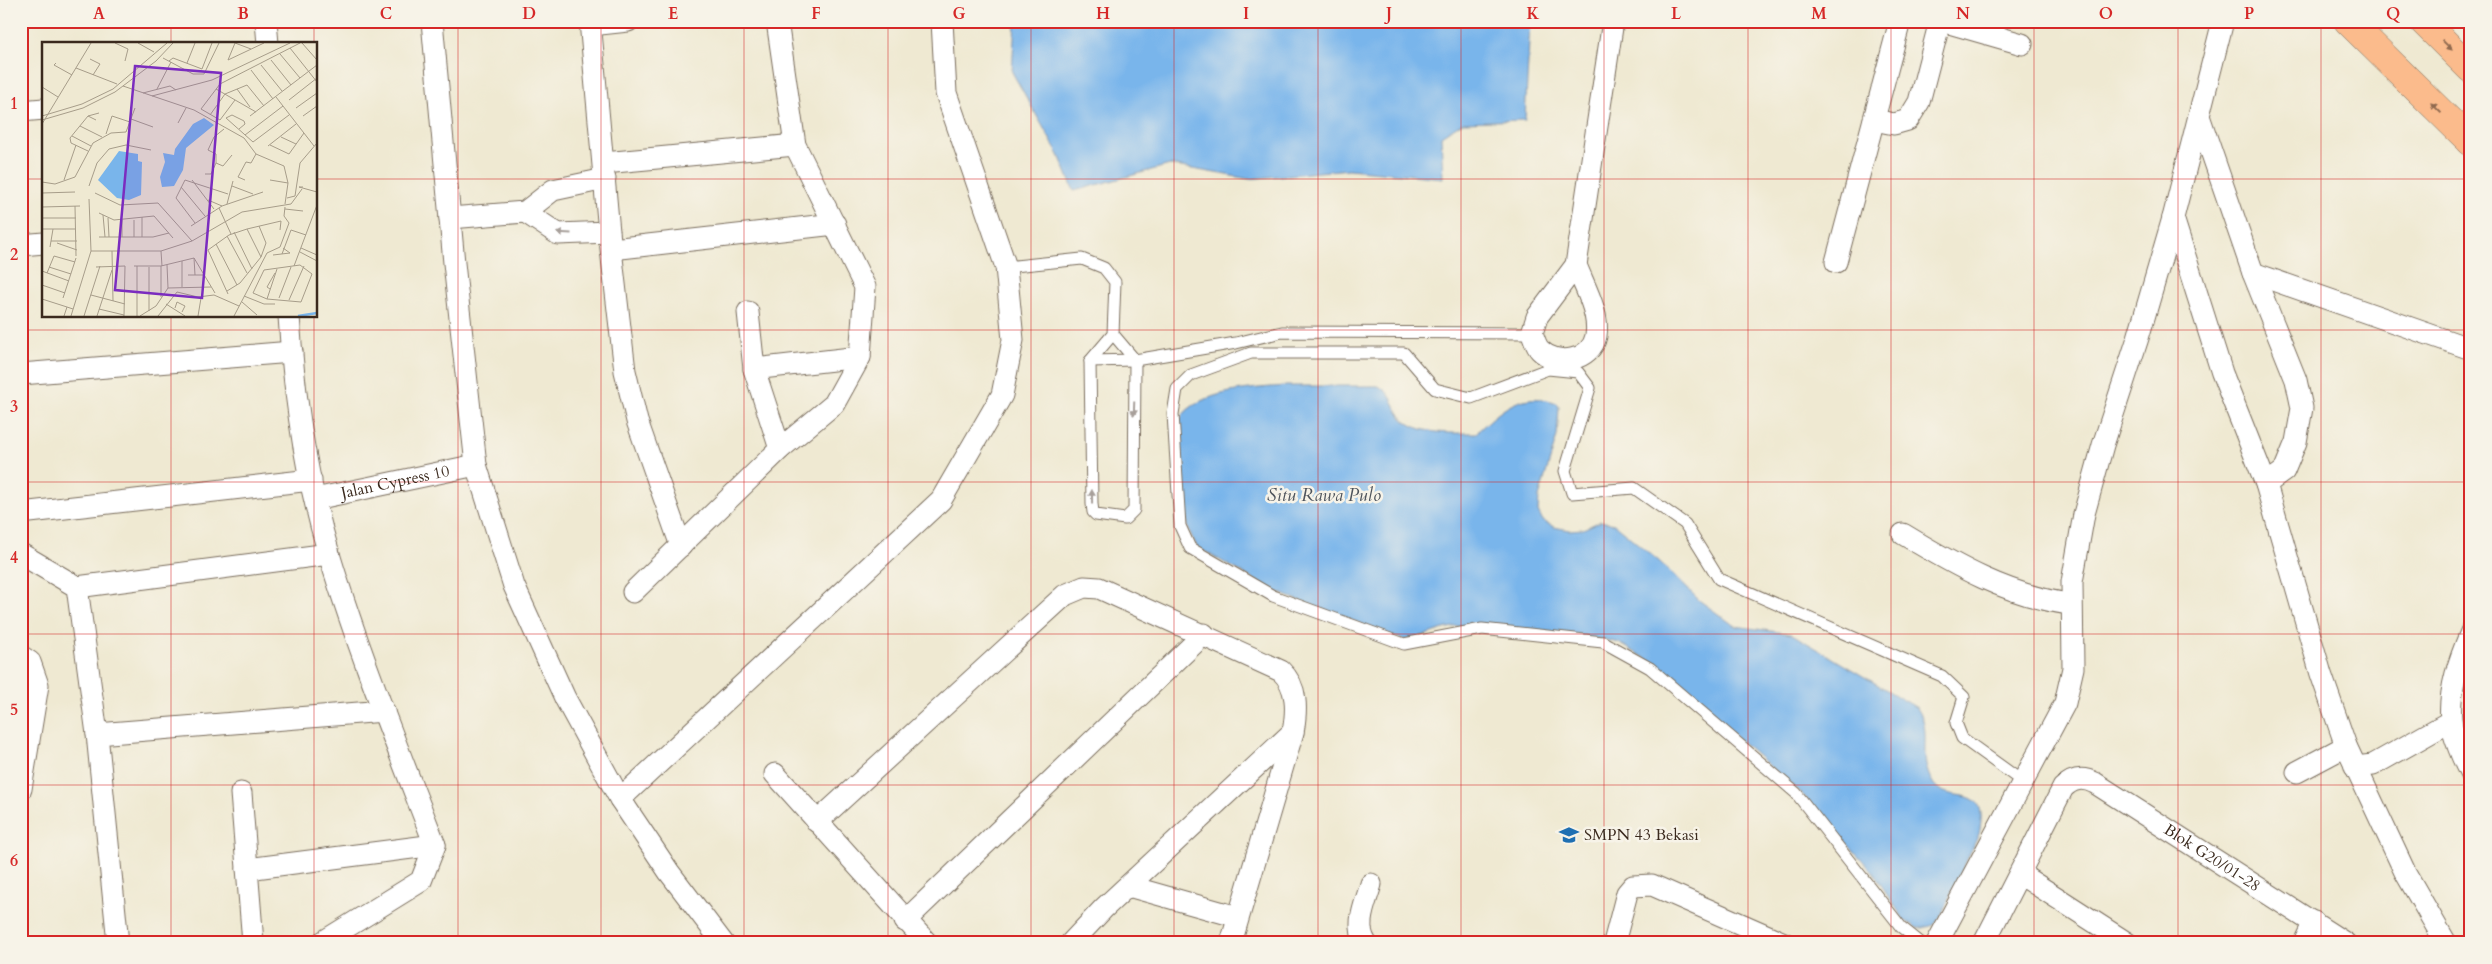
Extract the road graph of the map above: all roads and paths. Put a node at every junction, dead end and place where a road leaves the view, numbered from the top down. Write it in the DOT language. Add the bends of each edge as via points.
graph roads {
  1 [pos="266,21"];
  2 [pos="432,21"];
  3 [pos="628,21"];
  4 [pos="777,21"];
  5 [pos="942,21"];
  6 [pos="1614,21"];
  7 [pos="1900,21"];
  8 [pos="1941,21"];
  9 [pos="2223,21"];
  10 [pos="2348,21"];
  11 [pos="2423,21"];
  12 [pos="591,23"];
  13 [pos="268,42"];
  14 [pos="2022,44"];
  15 [pos="2471,69"];
  16 [pos="42,109"];
  17 [pos="21,110"];
  18 [pos="2199,116"];
  19 [pos="1874,120"];
  20 [pos="2471,142"];
  21 [pos="796,146"];
  22 [pos="605,171"];
  23 [pos="525,212"];
  24 [pos="450,218"];
  25 [pos="2173,218"];
  26 [pos="835,224"];
  27 [pos="611,241"];
  28 [pos="42,243"];
  29 [pos="21,245"];
  30 [pos="1836,262"];
  31 [pos="1576,265"];
  32 [pos="1006,267"];
  33 [pos="2253,273"];
  34 [pos="748,312"];
  35 [pos="289,318"];
  36 [pos="1532,333"];
  37 [pos="1113,334"];
  38 [pos="2471,350"];
  39 [pos="292,352"];
  40 [pos="860,358"];
  41 [pos="1135,360"];
  42 [pos="1090,361"];
  43 [pos="754,369"];
  44 [pos="21,374"];
  45 [pos="780,449"];
  46 [pos="476,465"];
  47 [pos="2266,484"];
  48 [pos="313,490"];
  49 [pos="21,514"];
  50 [pos="1903,534"];
  51 [pos="681,546"];
  52 [pos="21,554"];
  53 [pos="329,554"];
  54 [pos="78,588"];
  55 [pos="633,592"];
  56 [pos="2070,604"];
  57 [pos="2471,632"];
  58 [pos="1204,634"];
  59 [pos="21,656"];
  60 [pos="384,711"];
  61 [pos="2450,721"];
  62 [pos="1293,732"];
  63 [pos="97,734"];
  64 [pos="2346,746"];
  65 [pos="2355,768"];
  66 [pos="2296,772"];
  67 [pos="775,774"];
  68 [pos="2471,775"];
  69 [pos="2023,782"];
  70 [pos="21,789"];
  71 [pos="241,793"];
  72 [pos="620,799"];
  73 [pos="817,822"];
  74 [pos="436,845"];
  75 [pos="247,869"];
  76 [pos="2020,874"];
  77 [pos="1371,884"];
  78 [pos="1128,886"];
  79 [pos="1238,917"];
  80 [pos="905,921"];
  81 [pos="2314,922"];
  82 [pos="1076,940"];
  83 [pos="118,943"];
  84 [pos="253,943"];
  85 [pos="321,943"];
  86 [pos="723,943"];
  87 [pos="927,943"];
  88 [pos="1231,943"];
  89 [pos="1366,943"];
  90 [pos="1614,943"];
  91 [pos="1784,943"];
  92 [pos="1921,943"];
  93 [pos="1937,943"];
  94 [pos="1984,943"];
  95 [pos="2127,943"];
  96 [pos="2304,943"];
  97 [pos="2345,943"];
  98 [pos="2446,943"];
  1 -- 13 [label="street"];
  2 -- 24 [label="street"];
  3 -- 12 [label="street"];
  4 -- 21 [label="street"];
  5 -- 32 [label="street" via="946,94"];
  6 -- 31 [label="street"];
  7 -- 19 [label="street"];
  8 -- 14 [label="street"];
  8 -- 19 [label="street" via="1919,102 1908,120 1894,124"];
  9 -- 18 [label="street"];
  20 -- 10 [label="highway, one-way"];
  11 -- 15 [label="highway, one-way"];
  12 -- 22 [label="street"];
  16 -- 17 [label="street"];
  18 -- 25 [label="street"];
  18 -- 33 [label="street"];
  19 -- 30 [label="street"];
  21 -- 22 [label="street"];
  21 -- 26 [label="street"];
  22 -- 23 [label="street" via="554,190"];
  22 -- 27 [label="street"];
  23 -- 24 [label="street"];
  27 -- 23 [label="street, one-way" via="558,234"];
  24 -- 46 [label="street"];
  25 -- 47 [label="street" via="2222,373"];
  25 -- 56 [label="street" via="2090,488 2078,538"];
  26 -- 27 [label="street"];
  26 -- 40 [label="street" via="865,287"];
  27 -- 51 [label="street" via="630,396"];
  28 -- 29 [label="street"];
  31 -- 36 [label="street" via="1538,317"];
  31 -- 36 [label="street" via="1596,322 1596,338 1587,351 1572,361 1556,359 1540,351"];
  32 -- 37 [label="lane" via="1082,259 1104,268 1115,282"];
  32 -- 72 [label="street" via="1013,340 1002,395 941,500"];
  33 -- 38 [label="street"];
  33 -- 47 [label="street" via="2296,380 2302,408 2296,442 2284,471"];
  34 -- 43 [label="street"];
  35 -- 39 [label="street"];
  36 -- 41 [label="lane" via="1282,332"];
  37 -- 41 [label="lane"];
  37 -- 42 [label="lane"];
  39 -- 44 [label="street"];
  39 -- 48 [label="street"];
  40 -- 43 [label="street"];
  40 -- 45 [label="street" via="834,404"];
  41 -- 42 [label="lane"];
  41 -- 42 [label="lane, one-way" via="1134,510 1126,519 1093,512"];
  43 -- 45 [label="street"];
  45 -- 51 [label="street"];
  46 -- 48 [label="street, Jalan Cypress 10"];
  46 -- 72 [label="street" via="514,586 565,698"];
  47 -- 64 [label="street" via="2321,674"];
  48 -- 49 [label="street, Jalan Cypress 10"];
  48 -- 53 [label="street"];
  50 -- 56 [label="street" via="1947,561 2001,587 2043,600"];
  51 -- 55 [label="street"];
  52 -- 54 [label="street"];
  53 -- 54 [label="street"];
  53 -- 60 [label="street"];
  54 -- 63 [label="street"];
  56 -- 69 [label="street" via="2073,668 2065,702"];
  57 -- 61 [label="street" via="2461,656"];
  58 -- 62 [label="street" via="1281,671 1287,677 1296,713"];
  58 -- 73 [label="street" via="1099,588 1084,587 1065,595"];
  58 -- 80 [label="street"];
  59 -- 70 [label="street" via="30,662 38,685"];
  60 -- 63 [label="street"];
  60 -- 74 [label="street"];
  61 -- 65 [label="street" via="2372,764"];
  61 -- 68 [label="street"];
  62 -- 78 [label="street"];
  62 -- 79 [label="street"];
  63 -- 83 [label="street"];
  64 -- 65 [label="street"];
  64 -- 66 [label="street"];
  65 -- 98 [label="street" via="2405,872"];
  67 -- 73 [label="street"];
  69 -- 92 [label="lane" via="1962,738 1956,723 1964,697 1942,676 1719,579 1685,524 1634,488 1572,493 1565,470 1590,388 1578,372 1548,369 1471,398 1435,389 1404,353 1251,353 1191,375 1177,389 1173,414 1180,526 1190,548 1273,596 1404,644 1482,629 1603,642 1618,649 1650,668 1796,793 1901,927"];
  69 -- 93 [label="street"];
  71 -- 75 [label="street"];
  72 -- 86 [label="street" via="669,872"];
  73 -- 80 [label="street"];
  74 -- 75 [label="street"];
  74 -- 85 [label="street" via="421,881"];
  75 -- 84 [label="street"];
  76 -- 81 [label="street, Blok G20/01-28" via="2063,788 2077,779 2087,779"];
  76 -- 94 [label="street"];
  76 -- 95 [label="street"];
  77 -- 89 [label="street" via="1360,926"];
  78 -- 79 [label="street"];
  78 -- 82 [label="street"];
  79 -- 88 [label="street"];
  80 -- 87 [label="street"];
  81 -- 96 [label="street"];
  81 -- 97 [label="street, Blok G20/01-28"];
  90 -- 91 [label="street" via="1627,893 1633,886 1652,885"];
}
